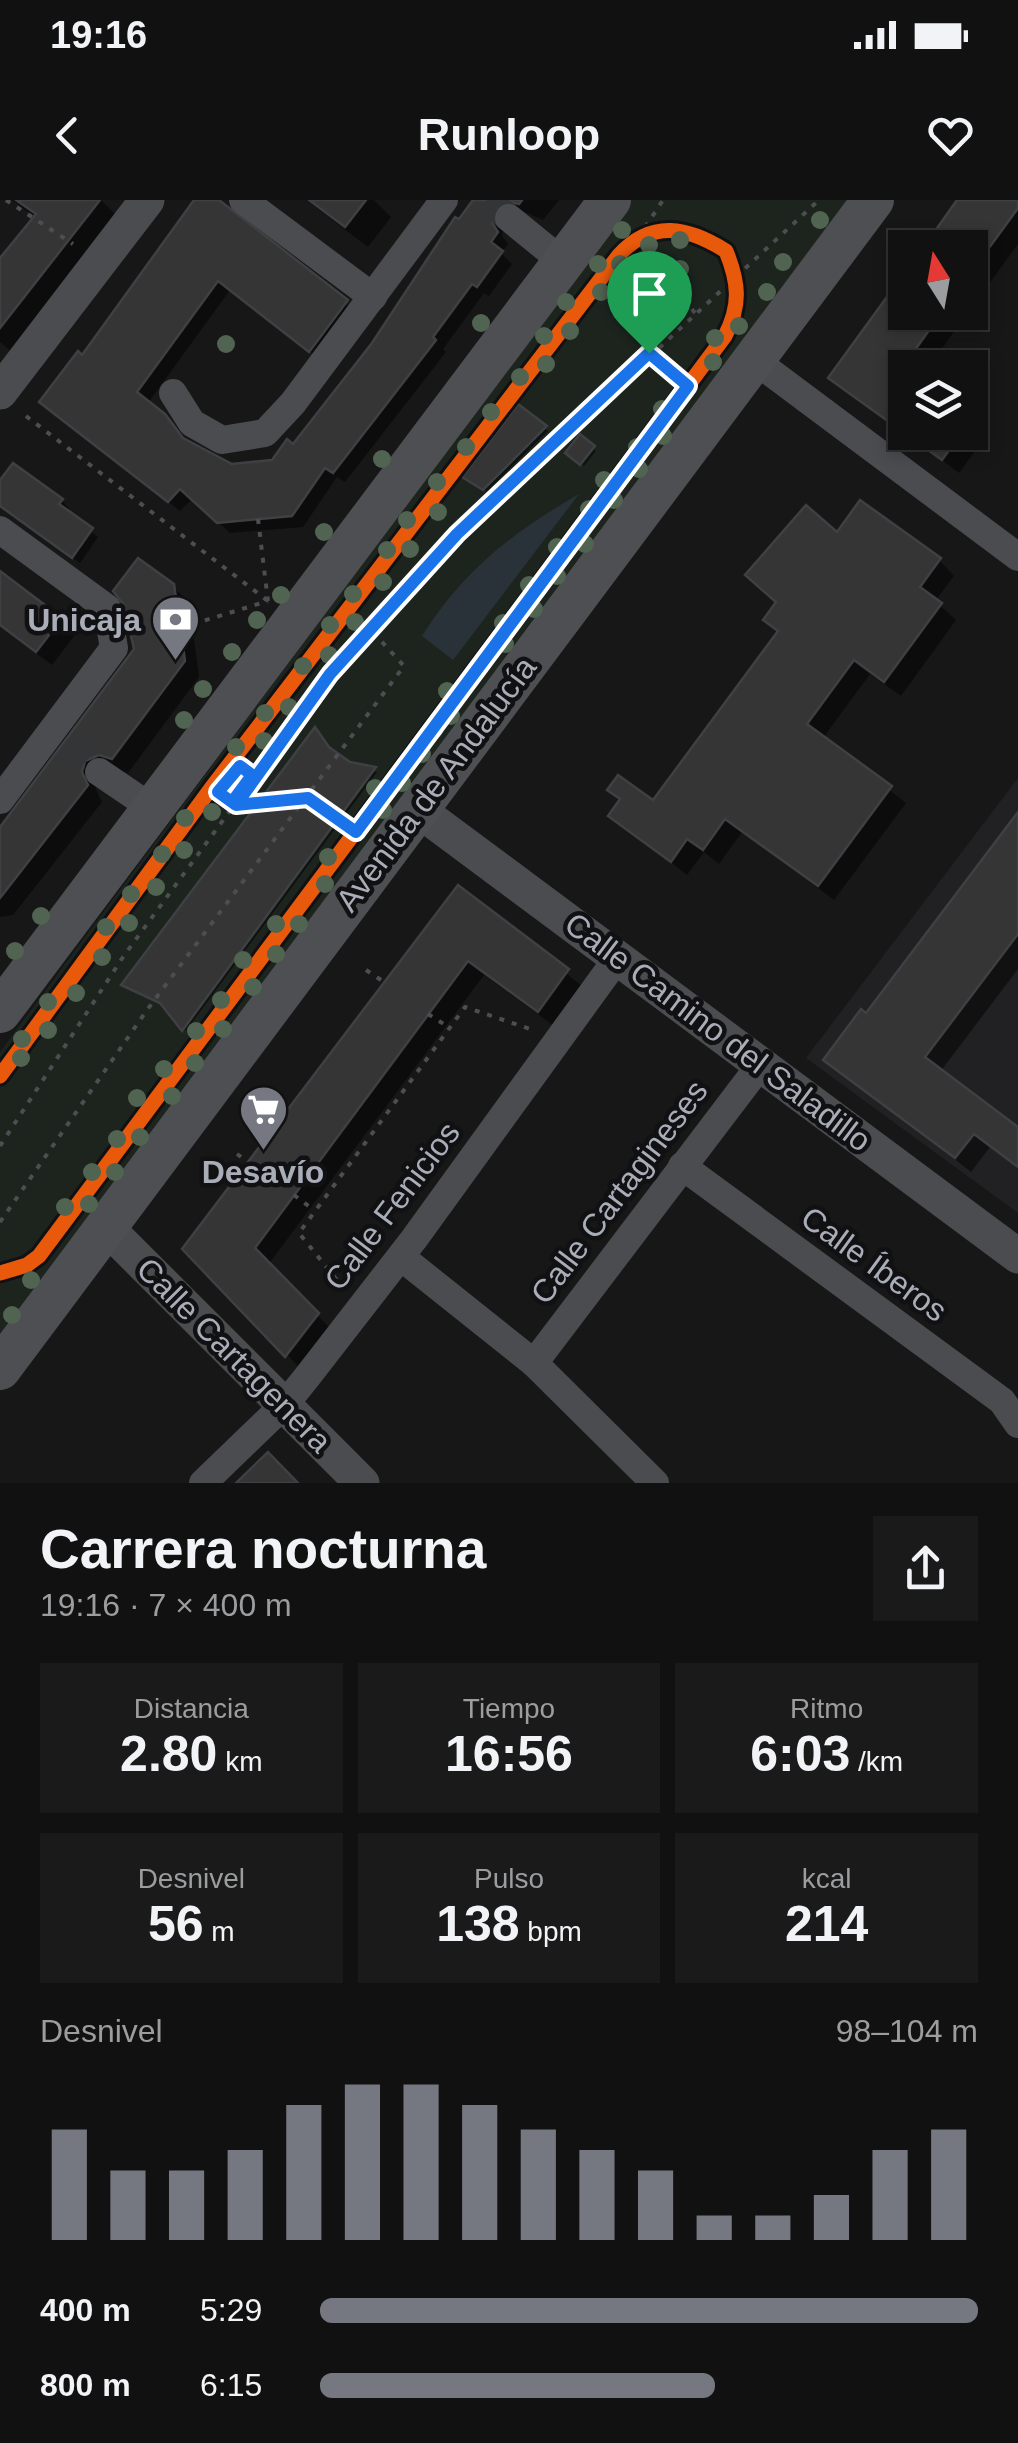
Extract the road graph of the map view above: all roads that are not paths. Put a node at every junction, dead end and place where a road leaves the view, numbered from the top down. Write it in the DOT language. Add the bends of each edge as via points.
graph roads {
  1 [pos="147,200"];
  2 [pos="242,200"];
  3 [pos="444,200"];
  4 [pos="610,200"];
  5 [pos="873,200"];
  6 [pos="509,218"];
  7 [pos="563,262"];
  8 [pos="373,297"];
  9 [pos="753,359"];
  10 [pos="174,393"];
  11 [pos="13,404"];
  12 [pos="0,530"];
  13 [pos="1018,557"];
  14 [pos="99,772"];
  15 [pos="0,800"];
  16 [pos="152,808"];
  17 [pos="418,808"];
  18 [pos="619,956"];
  19 [pos="0,1012"];
  20 [pos="761,1064"];
  21 [pos="682,1166"];
  22 [pos="106,1227"];
  23 [pos="1018,1256"];
  24 [pos="401,1257"];
  25 [pos="534,1363"];
  26 [pos="0,1369"];
  27 [pos="286,1403"];
  28 [pos="1018,1424"];
  29 [pos="203,1483"];
  30 [pos="362,1483"];
  31 [pos="656,1483"];
  1 -- 11 [label="street"];
  2 -- 8 [label="street"];
  3 -- 8 [label="street"];
  4 -- 7 [label="main road"];
  5 -- 9 [label="main road, Avenida de Andalucía"];
  6 -- 7 [label="street"];
  7 -- 16 [label="main road"];
  8 -- 10 [label="street" via="264,433 222,440 192,424"];
  9 -- 13 [label="street"];
  9 -- 17 [label="main road, Avenida de Andalucía"];
  12 -- 15 [label="street" via="106,608 114,648 58,738"];
  14 -- 16 [label="street"];
  16 -- 19 [label="main road"];
  17 -- 18 [label="street, Calle Camino del Saladillo"];
  17 -- 22 [label="main road, Avenida de Andalucía"];
  18 -- 20 [label="street, Calle Camino del Saladillo"];
  18 -- 24 [label="street, Calle Fenicios"];
  20 -- 21 [label="street, Calle Cartagineses"];
  20 -- 23 [label="street, Calle Camino del Saladillo"];
  21 -- 25 [label="street, Calle Cartagineses"];
  21 -- 28 [label="street, Calle Íberos" via="1002,1401"];
  22 -- 26 [label="main road, Avenida de Andalucía"];
  22 -- 27 [label="street, Calle Cartagenera"];
  24 -- 25 [label="street"];
  24 -- 27 [label="street, Calle Fenicios"];
  25 -- 31 [label="street"];
  27 -- 29 [label="street, Calle Fenicios"];
  27 -- 30 [label="street, Calle Cartagenera"];
}
